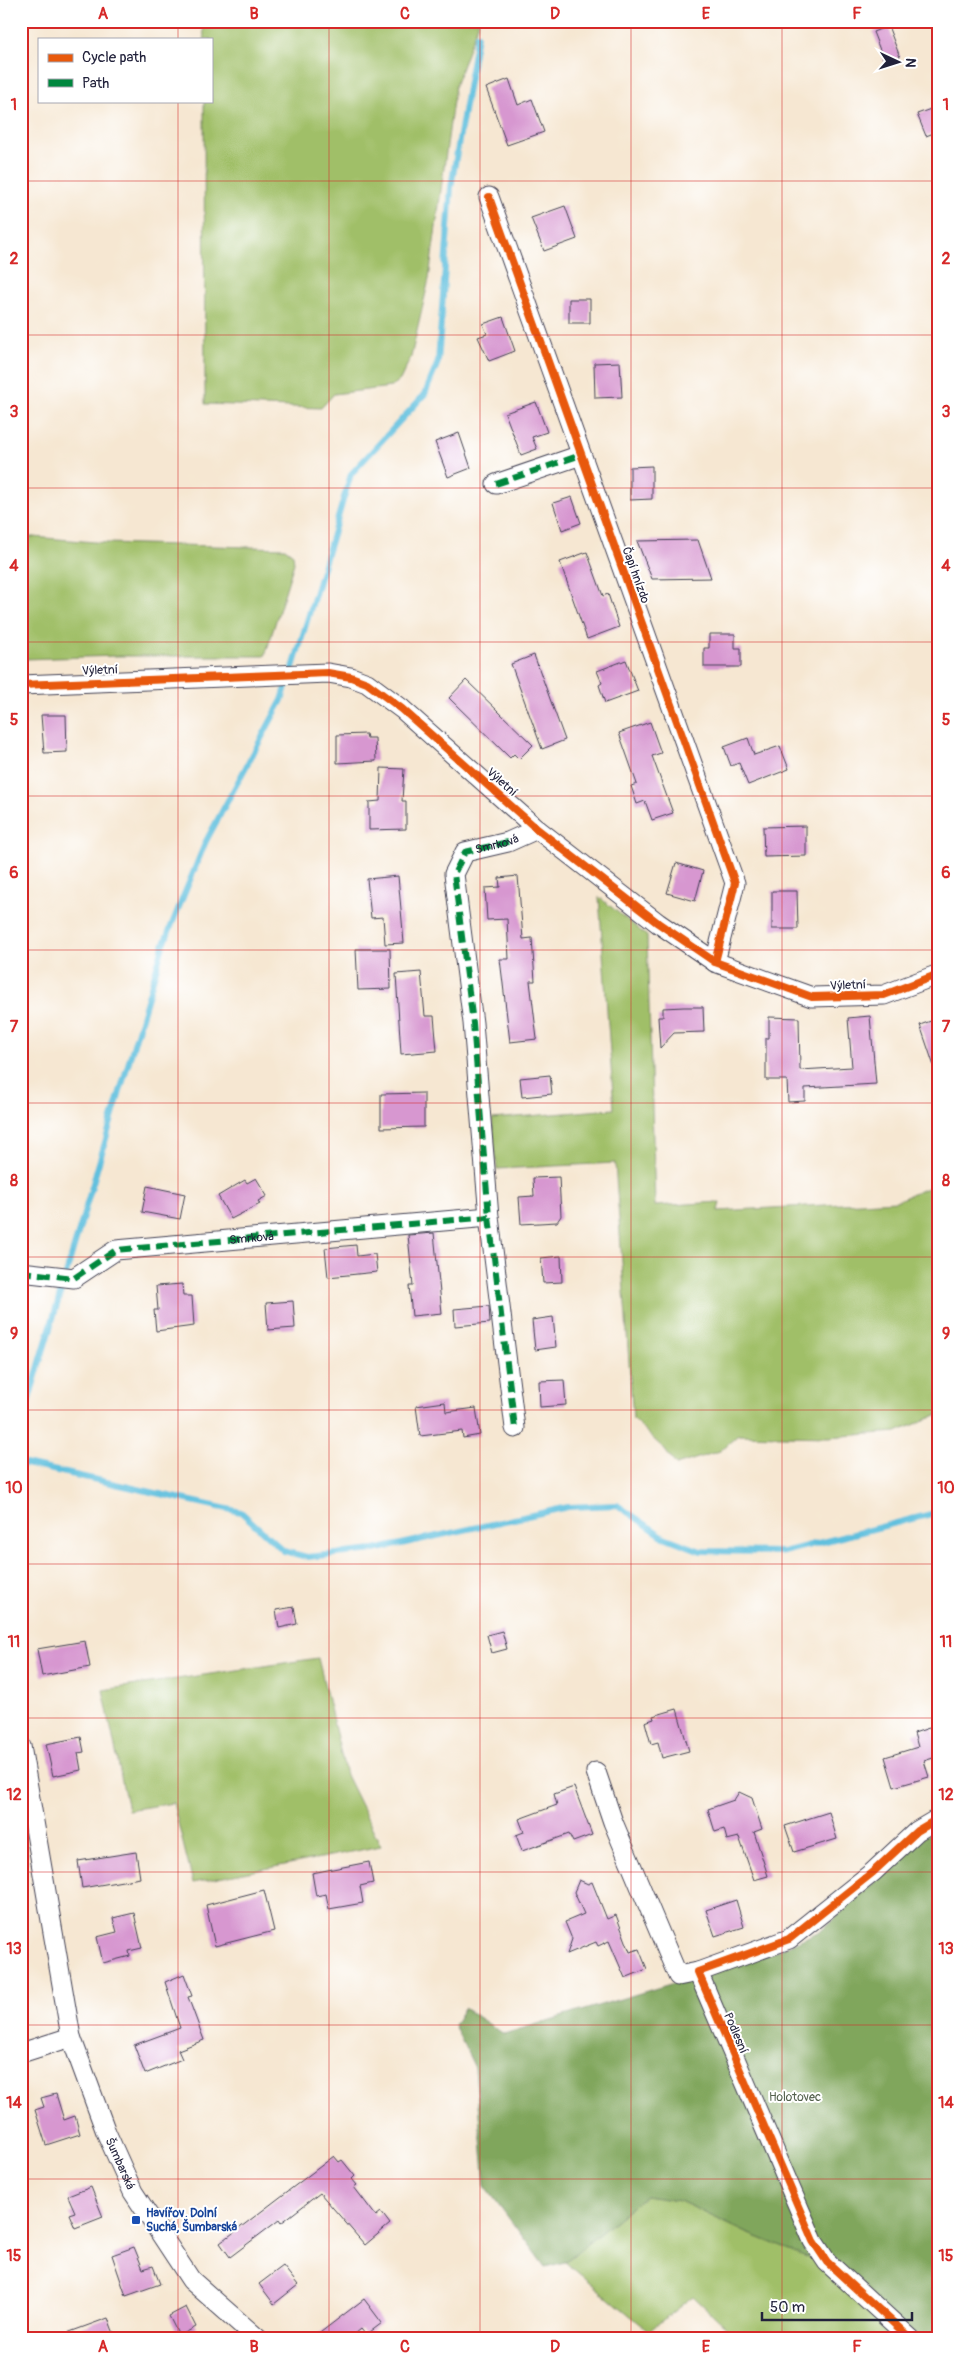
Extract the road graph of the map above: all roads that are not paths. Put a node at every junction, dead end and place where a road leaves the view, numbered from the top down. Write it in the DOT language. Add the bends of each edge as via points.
graph roads {
  1 [pos="489,197"];
  2 [pos="581,455"];
  3 [pos="496,484"];
  4 [pos="21,685"];
  5 [pos="537,829"];
  6 [pos="715,962"];
  7 [pos="939,974"];
  8 [pos="489,1217"];
  9 [pos="21,1272"];
  10 [pos="515,1428"];
  11 [pos="21,1746"];
  12 [pos="596,1772"];
  13 [pos="26,1800"];
  14 [pos="939,1818"];
  15 [pos="698,1972"];
  16 [pos="72,2037"];
  17 [pos="21,2053"];
  18 [pos="258,2339"];
  19 [pos="910,2339"];
  1 -- 2 [label="street, Čapí hnízdo"];
  2 -- 3 [label="street"];
  2 -- 6 [label="street, Čapí hnízdo" via="735,883"];
  4 -- 5 [label="street, Výletní" via="328,673 351,677 367,683 402,709"];
  5 -- 6 [label="street, Výletní" via="658,923"];
  5 -- 8 [label="street, Smrková" via="508,842 465,852 454,874 474,1023"];
  6 -- 7 [label="street, Výletní" via="812,997 884,995"];
  8 -- 9 [label="street, Smrková" via="116,1250 74,1278"];
  8 -- 10 [label="street, Smrková"];
  11 -- 13 [label="street, Šumbarská"];
  12 -- 15 [label="street" via="678,1976"];
  13 -- 16 [label="street, Šumbarská"];
  14 -- 15 [label="street" via="917,1830 873,1872 789,1939"];
  15 -- 19 [label="street, Podlesní" via="813,2241 827,2262"];
  16 -- 17 [label="street"];
  16 -- 18 [label="street, Šumbarská" via="106,2132 133,2192 191,2280"];
}
